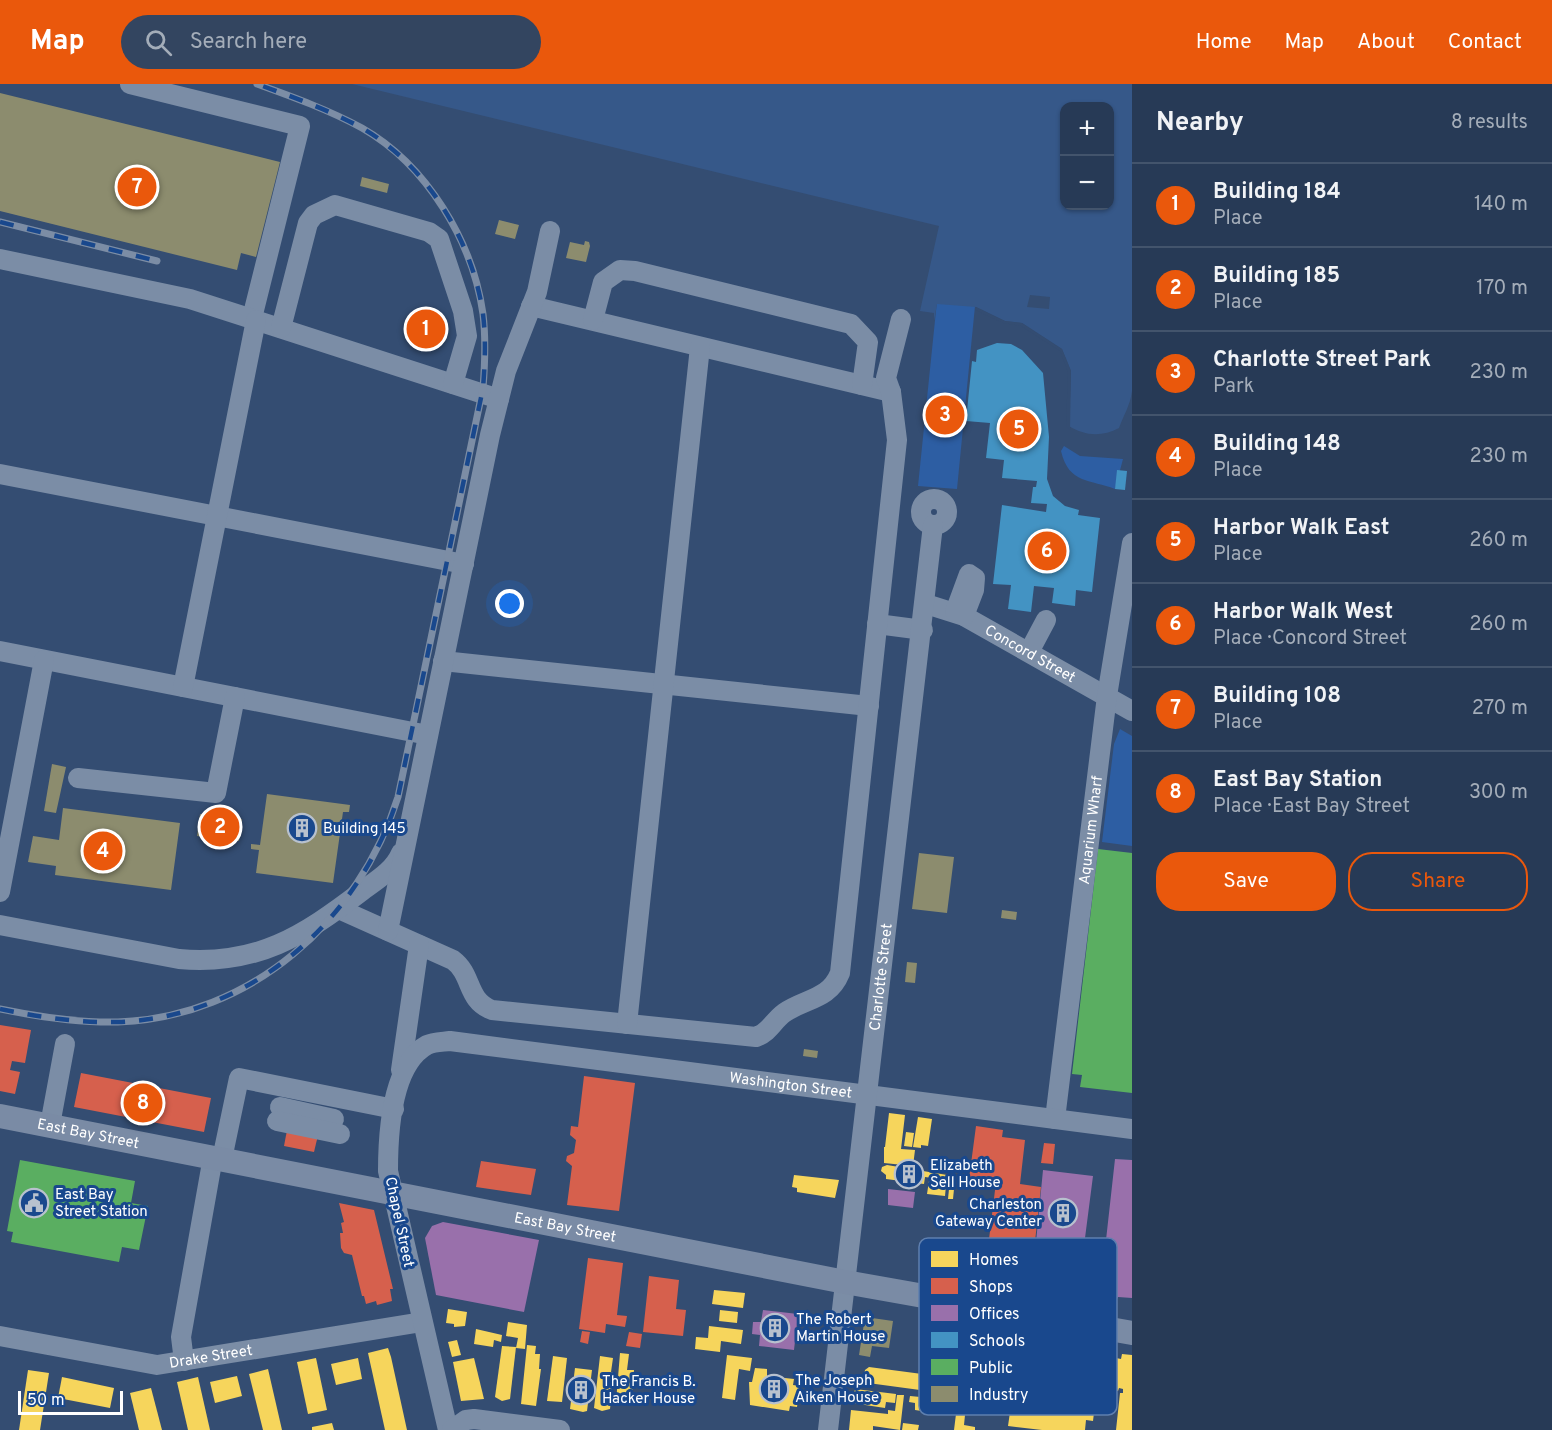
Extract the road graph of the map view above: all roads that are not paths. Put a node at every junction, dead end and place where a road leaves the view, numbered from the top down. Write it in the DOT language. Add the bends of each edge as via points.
graph roads {
  1 [pos="130,84"];
  2 [pos="550,231"];
  3 [pos="0,259"];
  4 [pos="531,306"];
  5 [pos="254,319"];
  6 [pos="901,319"];
  7 [pos="593,320"];
  8 [pos="281,328"];
  9 [pos="700,347"];
  10 [pos="453,384"];
  11 [pos="862,385"];
  12 [pos="891,392"];
  13 [pos="498,399"];
  14 [pos="0,474"];
  15 [pos="217,515"];
  16 [pos="933,525"];
  17 [pos="1132,543"];
  18 [pos="464,564"];
  19 [pos="926,604"];
  20 [pos="1046,620"];
  21 [pos="877,624"];
  22 [pos="923,630"];
  23 [pos="0,651"];
  24 [pos="1029,652"];
  25 [pos="44,660"];
  26 [pos="443,661"];
  27 [pos="662,683"];
  28 [pos="183,687"];
  29 [pos="1107,696"];
  30 [pos="235,697"];
  31 [pos="869,706"];
  32 [pos="1132,711"];
  33 [pos="428,735"];
  34 [pos="78,778"];
  35 [pos="406,842"];
  36 [pos="1,882"];
  37 [pos="339,909"];
  38 [pos="0,925"];
  39 [pos="388,931"];
  40 [pos="420,945"];
  41 [pos="627,1024"];
  42 [pos="450,1041"];
  43 [pos="65,1044"];
  44 [pos="400,1080"];
  45 [pos="867,1094"];
  46 [pos="394,1109"];
  47 [pos="280,1111"];
  48 [pos="0,1116"];
  49 [pos="1055,1119"];
  50 [pos="342,1124"];
  51 [pos="50,1125"];
  52 [pos="1132,1129"];
  53 [pos="218,1158"];
  54 [pos="392,1194"];
  55 [pos="845,1282"];
  56 [pos="919,1295"];
  57 [pos="422,1322"];
  58 [pos="1117,1330"];
  59 [pos="1132,1333"];
  60 [pos="0,1336"];
  61 [pos="184,1361"];
  62 [pos="450,1430"];
  63 [pos="560,1430"];
  64 [pos="828,1430"];
  1 -- 5 [label="street" via="300,126"];
  2 -- 4 [label="street"];
  3 -- 5 [label="street" via="150,288"];
  4 -- 7 [label="street"];
  4 -- 13 [label="street"];
  5 -- 8 [label="street"];
  5 -- 15 [label="street"];
  6 -- 12 [label="street" via="887,370"];
  7 -- 9 [label="street"];
  7 -- 11 [label="street" via="603,282 620,270 634,271 851,324 868,342"];
  8 -- 10 [label="street"];
  8 -- 10 [label="street" via="308,223 323,209 334,205 429,231 439,239 463,311 467,336"];
  9 -- 11 [label="street"];
  9 -- 27 [label="street"];
  10 -- 13 [label="street"];
  11 -- 12 [label="street"];
  12 -- 21 [label="street" via="897,440"];
  13 -- 18 [label="street"];
  14 -- 15 [label="street"];
  15 -- 18 [label="street"];
  15 -- 28 [label="street"];
  16 -- 19 [label="street, Charlotte Street"];
  17 -- 29 [label="street, Aquarium Wharf"];
  18 -- 26 [label="street"];
  19 -- 22 [label="street, Charlotte Street"];
  19 -- 24 [label="street, Concord Street" via="959,614"];
  20 -- 24 [label="street"];
  21 -- 22 [label="street"];
  21 -- 31 [label="street"];
  22 -- 45 [label="street, Charlotte Street"];
  23 -- 25 [label="street"];
  24 -- 29 [label="street, Concord Street"];
  25 -- 28 [label="street"];
  25 -- 36 [label="street"];
  26 -- 27 [label="street"];
  26 -- 33 [label="street"];
  27 -- 31 [label="street"];
  27 -- 41 [label="street"];
  28 -- 30 [label="street"];
  29 -- 32 [label="street, Concord Street"];
  29 -- 49 [label="street, Aquarium Wharf"];
  30 -- 33 [label="street"];
  30 -- 34 [label="street" via="216,793"];
  31 -- 41 [label="street" via="840,973 835,985 822,996 787,1011 767,1033 756,1037"];
  33 -- 35 [label="street"];
  35 -- 37 [label="street" via="393,866"];
  35 -- 39 [label="street"];
  37 -- 38 [label="street" via="280,946 207,962"];
  37 -- 39 [label="street"];
  39 -- 40 [label="street"];
  40 -- 41 [label="street" via="462,966 473,998 492,1010"];
  40 -- 44 [label="street"];
  42 -- 44 [label="street, Chapel Street" via="430,1043 423,1048 407,1065"];
  42 -- 45 [label="street, Washington Street"];
  43 -- 51 [label="street"];
  44 -- 46 [label="street, Chapel Street"];
  45 -- 49 [label="street, Washington Street"];
  45 -- 55 [label="street, Charlotte Street"];
  46 -- 53 [label="street" via="239,1078"];
  46 -- 54 [label="street, Chapel Street" via="388,1142"];
  47 -- 50 [label="street"];
  48 -- 51 [label="main road, East Bay Street"];
  49 -- 52 [label="street, Washington Street"];
  51 -- 53 [label="main road, East Bay Street"];
  53 -- 54 [label="main road, East Bay Street"];
  53 -- 61 [label="street" via="181,1337"];
  54 -- 55 [label="main road, East Bay Street"];
  54 -- 57 [label="street, Chapel Street"];
  55 -- 56 [label="main road, East Bay Street"];
  55 -- 64 [label="street, Charlotte Street"];
  57 -- 61 [label="street, Drake Street"];
  57 -- 62 [label="street, Chapel Street"];
  58 -- 59 [label="main road, East Bay Street"];
  60 -- 61 [label="street, Drake Street" via="157,1365"];
  62 -- 63 [label="street" via="474,1419"];
}
